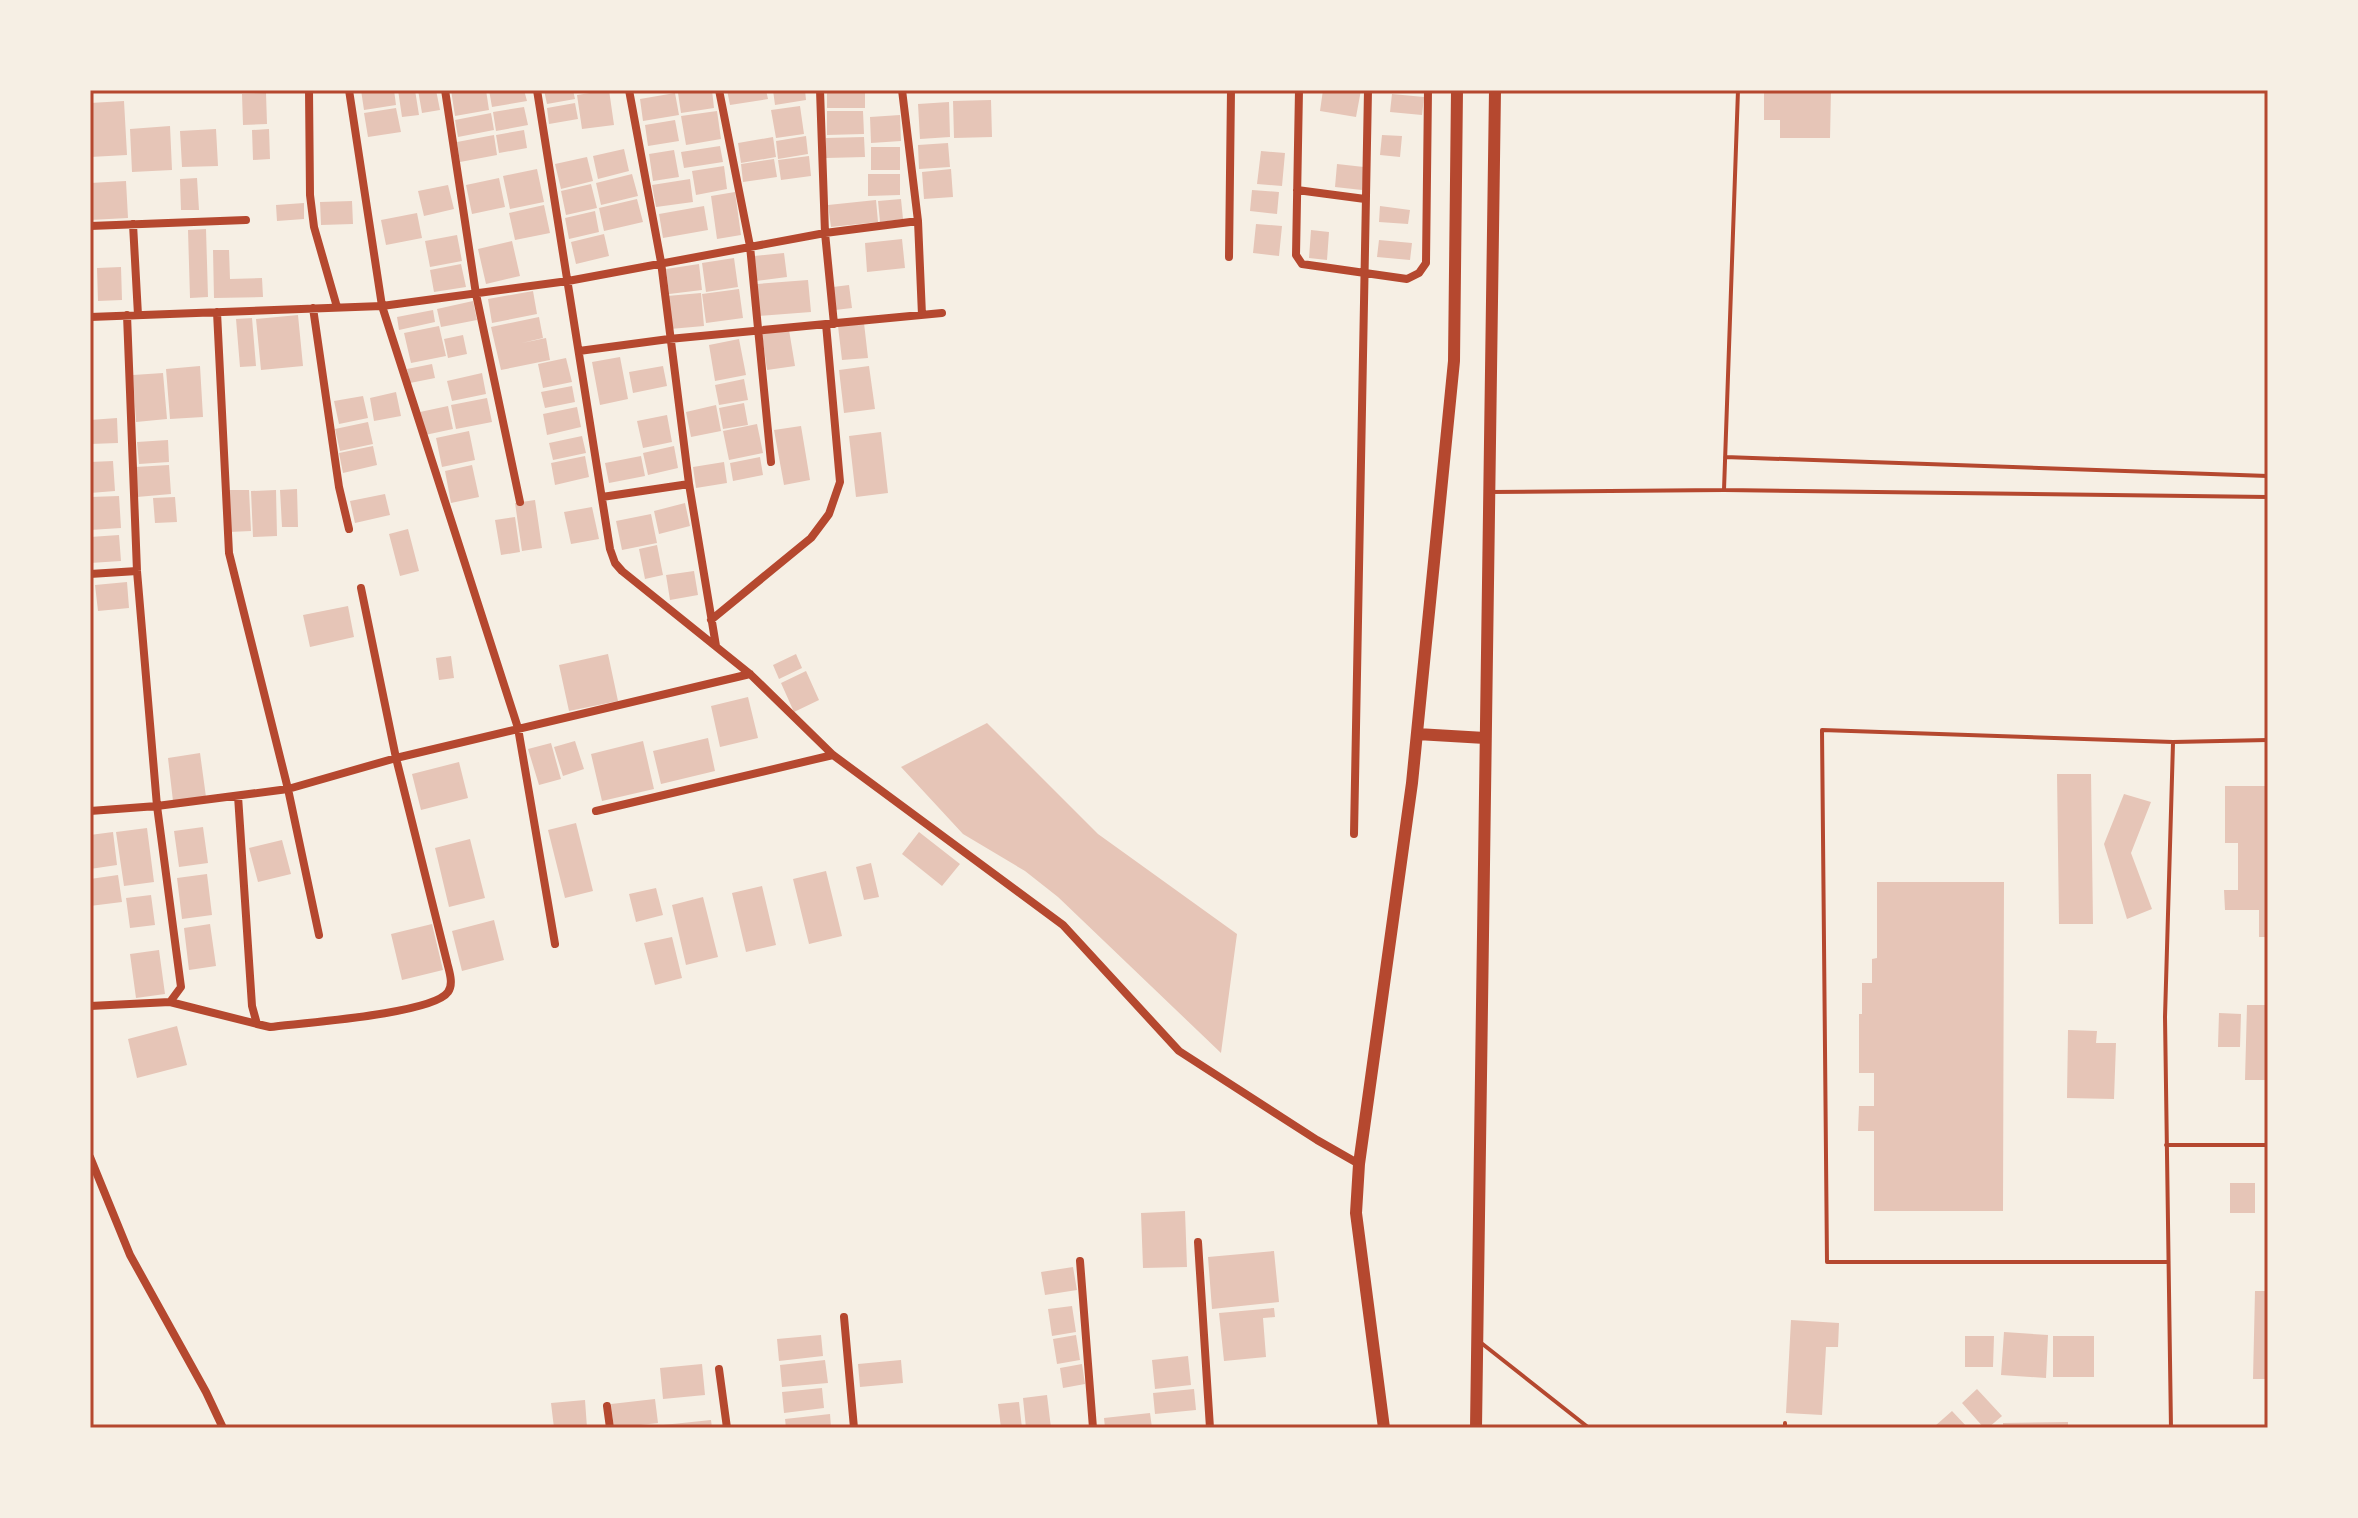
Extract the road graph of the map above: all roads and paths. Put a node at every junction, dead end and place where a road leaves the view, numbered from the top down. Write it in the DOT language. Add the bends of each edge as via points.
graph roads {
  1 [pos="309,90"];
  2 [pos="349,90"];
  3 [pos="445,90"];
  4 [pos="537,90"];
  5 [pos="629,90"];
  6 [pos="719,90"];
  7 [pos="820,90"];
  8 [pos="902,90"];
  9 [pos="1231,90"];
  10 [pos="1299,90"];
  11 [pos="1368,90"];
  12 [pos="1428,90"];
  13 [pos="1457,90"];
  14 [pos="1495,90"];
  15 [pos="1738,90"];
  16 [pos="1297,190"];
  17 [pos="1365,199"];
  18 [pos="246,220"];
  19 [pos="918,221"];
  20 [pos="133,224"];
  21 [pos="90,226"];
  22 [pos="825,233"];
  23 [pos="750,246"];
  24 [pos="1229,257"];
  25 [pos="661,262"];
  26 [pos="1364,274"];
  27 [pos="568,281"];
  28 [pos="476,294"];
  29 [pos="382,306"];
  30 [pos="337,307"];
  31 [pos="313,308"];
  32 [pos="217,312"];
  33 [pos="942,313"];
  34 [pos="127,315"];
  35 [pos="138,315"];
  36 [pos="922,315"];
  37 [pos="90,317"];
  38 [pos="830,324"];
  39 [pos="759,331"];
  40 [pos="669,339"];
  41 [pos="579,351"];
  42 [pos="1725,457"];
  43 [pos="771,462"];
  44 [pos="2268,476"];
  45 [pos="689,484"];
  46 [pos="1724,490"];
  47 [pos="1488,492"];
  48 [pos="602,497"];
  49 [pos="2268,497"];
  50 [pos="520,502"];
  51 [pos="349,529"];
  52 [pos="137,571"];
  53 [pos="90,574"];
  54 [pos="361,588"];
  55 [pos="711,620"];
  56 [pos="716,646"];
  57 [pos="750,674"];
  58 [pos="518,728"];
  59 [pos="1417,734"];
  60 [pos="1485,738"];
  61 [pos="2268,740"];
  62 [pos="2173,742"];
  63 [pos="833,755"];
  64 [pos="396,758"];
  65 [pos="288,789"];
  66 [pos="238,796"];
  67 [pos="157,806"];
  68 [pos="90,811"];
  69 [pos="596,811"];
  70 [pos="1354,834"];
  71 [pos="319,935"];
  72 [pos="555,944"];
  73 [pos="170,1002"];
  74 [pos="90,1006"];
  75 [pos="257,1024"];
  76 [pos="2166,1145"];
  77 [pos="2268,1145"];
  78 [pos="90,1157"];
  79 [pos="1359,1164"];
  80 [pos="1198,1242"];
  81 [pos="1080,1261"];
  82 [pos="2168,1262"];
  83 [pos="844,1317"];
  84 [pos="1478,1341"];
  85 [pos="719,1369"];
  86 [pos="607,1406"];
  87 [pos="223,1428"];
  88 [pos="610,1428"];
  89 [pos="727,1428"];
  90 [pos="854,1428"];
  91 [pos="1093,1428"];
  92 [pos="1210,1428"];
  93 [pos="1384,1428"];
  94 [pos="1476,1428"];
  95 [pos="1589,1428"];
  96 [pos="2171,1428"];
  1 -- 30 [label="street" via="314,227"];
  2 -- 29 [label="street"];
  3 -- 28 [label="street"];
  4 -- 27 [label="street"];
  5 -- 25 [label="street"];
  6 -- 23 [label="street"];
  7 -- 22 [label="street"];
  8 -- 19 [label="street"];
  9 -- 24 [label="street"];
  10 -- 16 [label="street"];
  11 -- 17 [label="street"];
  12 -- 26 [label="street" via="1426,263 1407,279"];
  13 -- 59 [label="main road" via="1454,361"];
  14 -- 47 [label="main road"];
  15 -- 42 [label="lane"];
  16 -- 17 [label="street"];
  16 -- 26 [label="street" via="1296,255 1302,264"];
  17 -- 26 [label="street"];
  18 -- 20 [label="street"];
  19 -- 22 [label="street"];
  19 -- 36 [label="street"];
  20 -- 21 [label="street"];
  20 -- 35 [label="street"];
  22 -- 23 [label="street"];
  22 -- 38 [label="street"];
  23 -- 25 [label="street"];
  23 -- 39 [label="street"];
  25 -- 27 [label="street"];
  25 -- 40 [label="street"];
  26 -- 70 [label="street"];
  27 -- 28 [label="street"];
  27 -- 41 [label="street"];
  28 -- 29 [label="street"];
  28 -- 50 [label="street"];
  29 -- 30 [label="street"];
  29 -- 58 [label="street"];
  30 -- 31 [label="street"];
  31 -- 32 [label="street"];
  31 -- 51 [label="street"];
  32 -- 35 [label="street"];
  32 -- 65 [label="street" via="229,553"];
  33 -- 36 [label="street"];
  34 -- 35 [label="street"];
  34 -- 37 [label="street"];
  34 -- 52 [label="street"];
  36 -- 38 [label="street"];
  38 -- 39 [label="street"];
  38 -- 55 [label="street" via="840,482 829,514 811,538"];
  39 -- 40 [label="street"];
  39 -- 43 [label="street"];
  40 -- 41 [label="street"];
  40 -- 45 [label="street"];
  41 -- 48 [label="street"];
  42 -- 44 [label="lane"];
  42 -- 46 [label="lane"];
  45 -- 48 [label="street"];
  45 -- 55 [label="street"];
  46 -- 47 [label="lane"];
  46 -- 49 [label="lane"];
  47 -- 60 [label="main road"];
  48 -- 56 [label="street" via="615,563"];
  52 -- 53 [label="street"];
  52 -- 67 [label="street"];
  54 -- 64 [label="street"];
  55 -- 56 [label="street"];
  56 -- 57 [label="street"];
  57 -- 58 [label="street"];
  57 -- 63 [label="street"];
  58 -- 64 [label="street"];
  58 -- 72 [label="street"];
  59 -- 60 [label="main road"];
  59 -- 79 [label="main road"];
  60 -- 84 [label="main road"];
  61 -- 62 [label="lane"];
  62 -- 76 [label="lane"];
  62 -- 82 [label="lane" via="1822,730 1827,1262"];
  63 -- 69 [label="street"];
  63 -- 79 [label="street" via="1063,925 1179,1051"];
  64 -- 65 [label="street"];
  64 -- 75 [label="street" via="447,962 448,992 438,1002 401,1011 270,1027"];
  65 -- 66 [label="street"];
  65 -- 71 [label="street"];
  66 -- 67 [label="street"];
  66 -- 75 [label="street"];
  67 -- 68 [label="street"];
  67 -- 73 [label="street" via="181,987"];
  73 -- 74 [label="street"];
  73 -- 75 [label="street"];
  76 -- 77 [label="lane"];
  76 -- 82 [label="lane"];
  78 -- 87 [label="street" via="130,1255"];
  79 -- 93 [label="main road" via="1356,1213"];
  80 -- 92 [label="street"];
  81 -- 91 [label="street"];
  82 -- 96 [label="lane"];
  83 -- 90 [label="street"];
  84 -- 94 [label="main road"];
  84 -- 95 [label="lane"];
  85 -- 89 [label="street"];
  86 -- 88 [label="street"];
}
